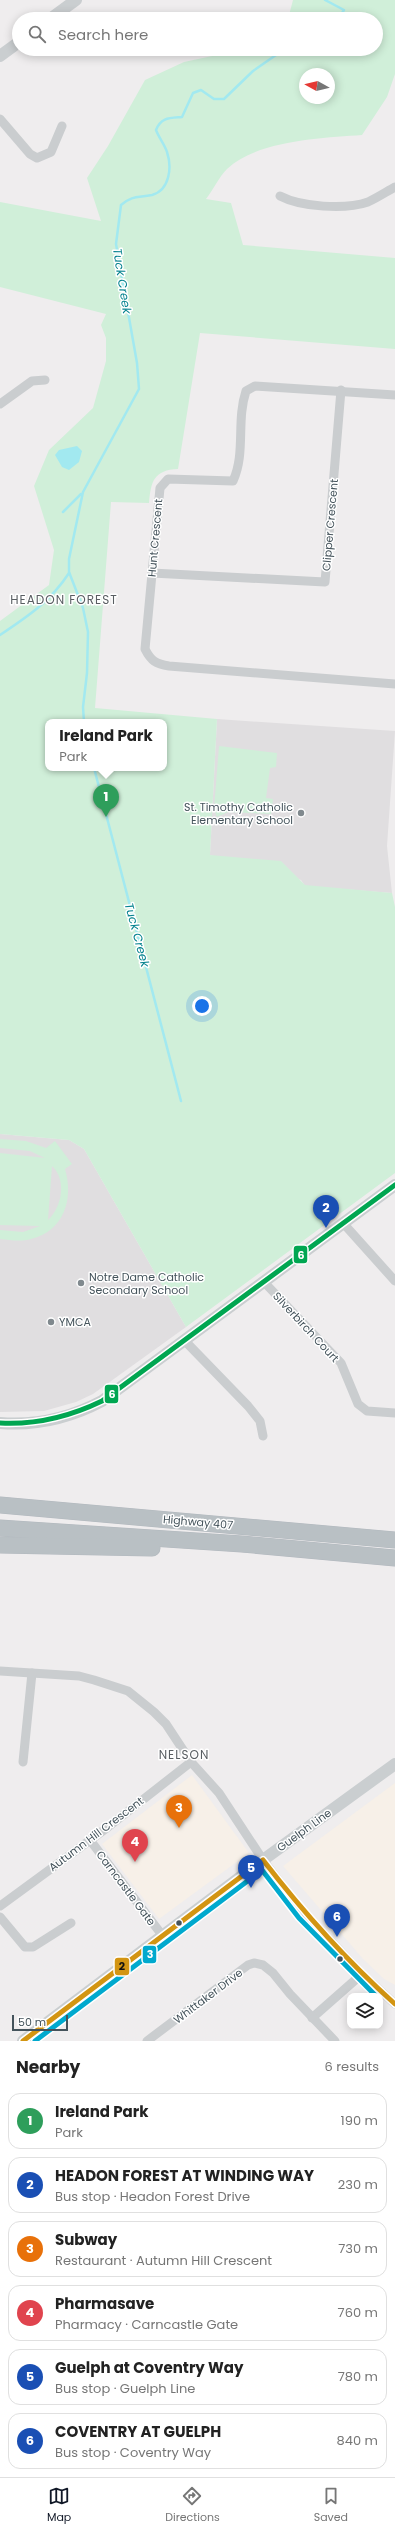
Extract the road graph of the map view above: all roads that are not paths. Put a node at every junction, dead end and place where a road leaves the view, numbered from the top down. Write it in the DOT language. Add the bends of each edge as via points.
graph roads {
  1 [pos="76,0"];
  2 [pos="60,12"];
  3 [pos="12,47"];
  4 [pos="0,56"];
  5 [pos="0,120"];
  6 [pos="62,126"];
  7 [pos="395,187"];
  8 [pos="280,196"];
  9 [pos="45,380"];
  10 [pos="341,390"];
  11 [pos="395,395"];
  12 [pos="0,404"];
  13 [pos="152,573"];
  14 [pos="395,684"];
  15 [pos="395,1185"];
  16 [pos="343,1223"];
  17 [pos="263,1281"];
  18 [pos="395,1281"];
  19 [pos="185,1341"];
  20 [pos="395,1413"];
  21 [pos="0,1423"];
  22 [pos="263,1436"];
  23 [pos="0,1505"];
  24 [pos="0,1528"];
  25 [pos="395,1540"];
  26 [pos="0,1544"];
  27 [pos="242,1544"];
  28 [pos="395,1558"];
  29 [pos="0,1671"];
  30 [pos="32,1673"];
  31 [pos="23,1762"];
  32 [pos="192,1762"];
  33 [pos="395,1764"];
  34 [pos="90,1840"];
  35 [pos="263,1860"];
  36 [pos="0,1906"];
  37 [pos="0,1917"];
  38 [pos="71,1923"];
  39 [pos="162,1935"];
  40 [pos="362,1974"];
  41 [pos="395,2004"];
  42 [pos="312,2018"];
  43 [pos="23,2041"];
  44 [pos="148,2041"];
  45 [pos="335,2041"];
  1 -- 2 [label="street"];
  3 -- 4 [label="street"];
  5 -- 6 [label="street" via="30,154 37,158 50,152"];
  7 -- 8 [label="street" via="369,202 352,206 292,202"];
  9 -- 12 [label="street" via="32,381"];
  10 -- 11 [label="street, Hunt Crescent"];
  10 -- 13 [label="street, Hunt Crescent" via="256,386 246,391 242,403 239,468 233,481 168,479 160,488"];
  10 -- 13 [label="street, Clipper Crescent" via="325,582"];
  13 -- 14 [label="street, Hunt Crescent" via="145,649 150,659 157,664"];
  15 -- 16 [label="street"];
  16 -- 17 [label="street"];
  16 -- 18 [label="street"];
  17 -- 19 [label="street"];
  17 -- 20 [label="street, Silverbirch Court" via="341,1363 358,1404 367,1411"];
  19 -- 21 [label="street" via="123,1387 81,1412 44,1421"];
  19 -- 22 [label="street" via="248,1406 260,1421"];
  23 -- 25 [label="highway, Highway 407"];
  24 -- 27 [label="highway, Highway 407"];
  26 -- 27 [label="highway" via="146,1548"];
  27 -- 28 [label="highway, Highway 407"];
  29 -- 30 [label="street"];
  30 -- 31 [label="street"];
  30 -- 32 [label="street" via="79,1676 128,1691 166,1724"];
  32 -- 34 [label="street, Autumn Hill Crescent"];
  32 -- 35 [label="street" via="236,1816"];
  33 -- 35 [label="street, Guelph Line"];
  34 -- 36 [label="street, Autumn Hill Crescent"];
  34 -- 39 [label="street, Carncastle Gate"];
  35 -- 39 [label="street, Guelph Line"];
  35 -- 40 [label="street" via="304,1913"];
  37 -- 38 [label="street" via="25,1947 33,1947"];
  39 -- 43 [label="street, Guelph Line"];
  40 -- 41 [label="street"];
  40 -- 42 [label="street"];
  42 -- 44 [label="street, Whittaker Drive" via="274,1973 263,1965 254,1963"];
  42 -- 45 [label="street, Whittaker Drive"];
}
